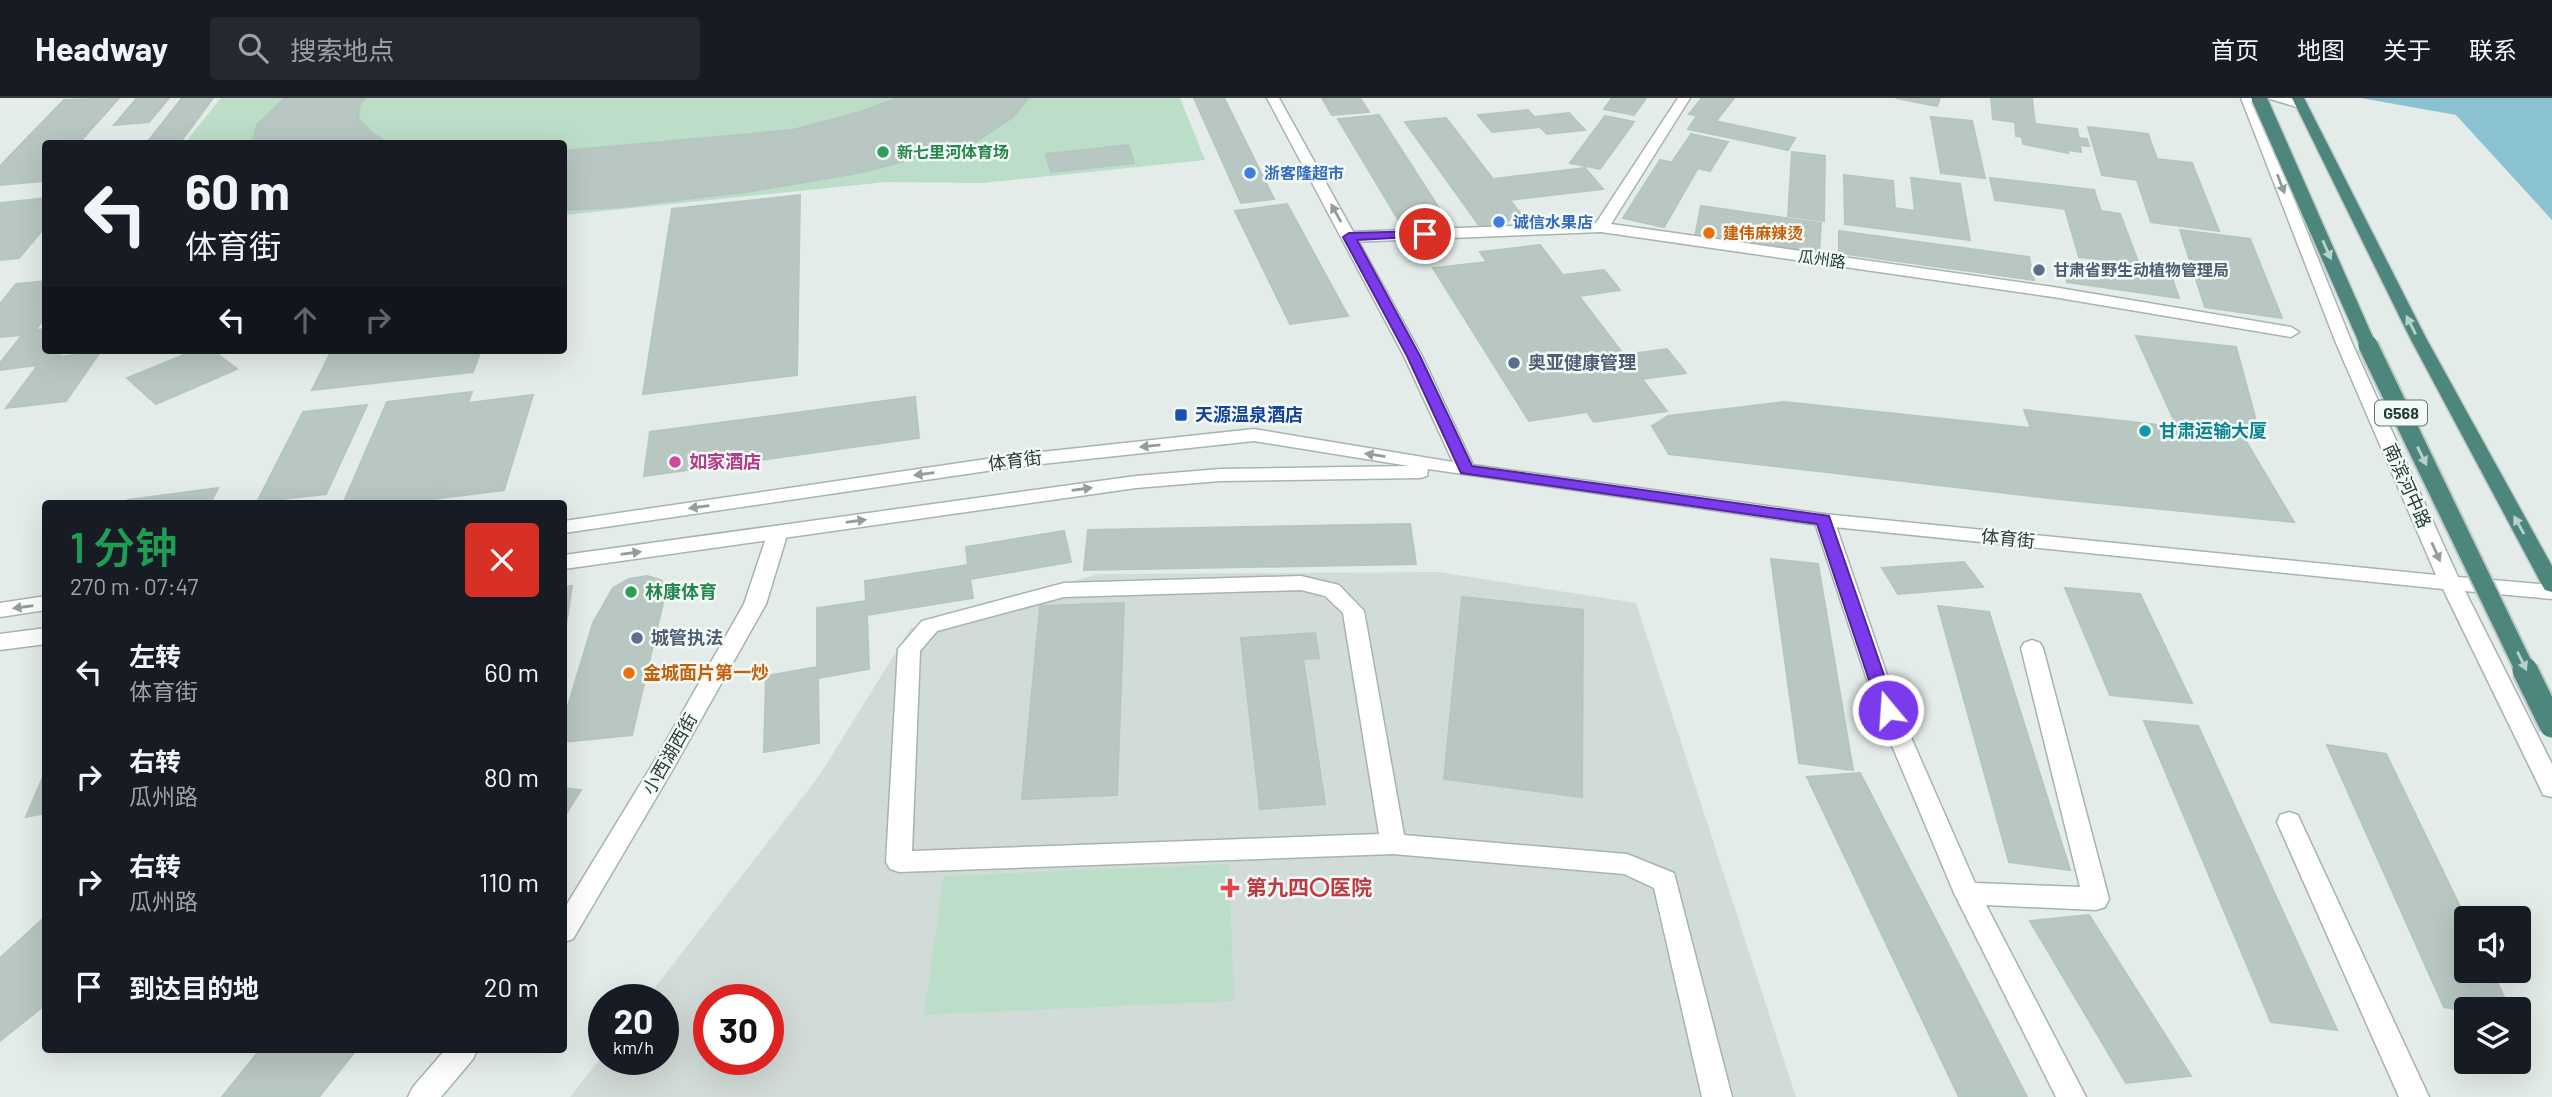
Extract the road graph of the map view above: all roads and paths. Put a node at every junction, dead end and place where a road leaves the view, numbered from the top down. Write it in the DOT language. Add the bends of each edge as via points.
graph roads {
  1 [pos="1273,98"];
  2 [pos="1684,98"];
  3 [pos="2247,98"];
  4 [pos="2259,98"];
  5 [pos="2273,98"];
  6 [pos="2299,101"];
  7 [pos="1601,227"];
  8 [pos="1349,237"];
  9 [pos="2291,332"];
  10 [pos="1466,470"];
  11 [pos="1824,520"];
  12 [pos="567,527"];
  13 [pos="778,532"];
  14 [pos="567,562"];
  15 [pos="2450,583"];
  16 [pos="2552,585"];
  17 [pos="2552,592"];
  18 [pos="42,604"];
  19 [pos="0,610"];
  20 [pos="42,637"];
  21 [pos="0,642"];
  22 [pos="2032,648"];
  23 [pos="2552,725"];
  24 [pos="2552,788"];
  25 [pos="2289,822"];
  26 [pos="1393,844"];
  27 [pos="1968,893"];
  28 [pos="567,926"];
  29 [pos="460,1053"];
  30 [pos="423,1097"];
  31 [pos="1717,1097"];
  32 [pos="2071,1097"];
  33 [pos="2414,1097"];
  8 -- 1 [label="street, one-way"];
  2 -- 7 [label="street"];
  3 -- 15 [label="street, 南滨河中路, one-way" via="2344,344"];
  4 -- 23 [label="highway, 南滨河中路 / G568, one-way, bridge" via="2374,358"];
  5 -- 6 [label="street"];
  16 -- 6 [label="highway, G568, one-way" via="2417,338"];
  7 -- 8 [label="street, 瓜州路"];
  7 -- 9 [label="street, 瓜州路" via="2053,292"];
  8 -- 10 [label="street" via="1413,356"];
  10 -- 11 [label="street, 体育街"];
  10 -- 12 [label="street, 体育街, one-way" via="1254,435 1014,461"];
  13 -- 10 [label="street, 体育街, one-way" via="1136,482 1220,475"];
  11 -- 15 [label="street, 体育街"];
  11 -- 27 [label="street" via="1888,710"];
  14 -- 13 [label="street, 体育街, one-way"];
  13 -- 28 [label="street, 小西湖西街" via="755,604"];
  15 -- 17 [label="street, 体育街"];
  15 -- 24 [label="street, 南滨河中路"];
  18 -- 19 [label="street, one-way"];
  20 -- 21 [label="street"];
  22 -- 27 [label="street" via="2096,899"];
  25 -- 33 [label="street"];
  26 -- 26 [label="street" via="1353,611 1332,590 1301,583 1064,590 930,626 909,649 899,862"];
  26 -- 31 [label="street" via="1627,864 1665,881"];
  27 -- 32 [label="street"];
  29 -- 30 [label="street"];
}
